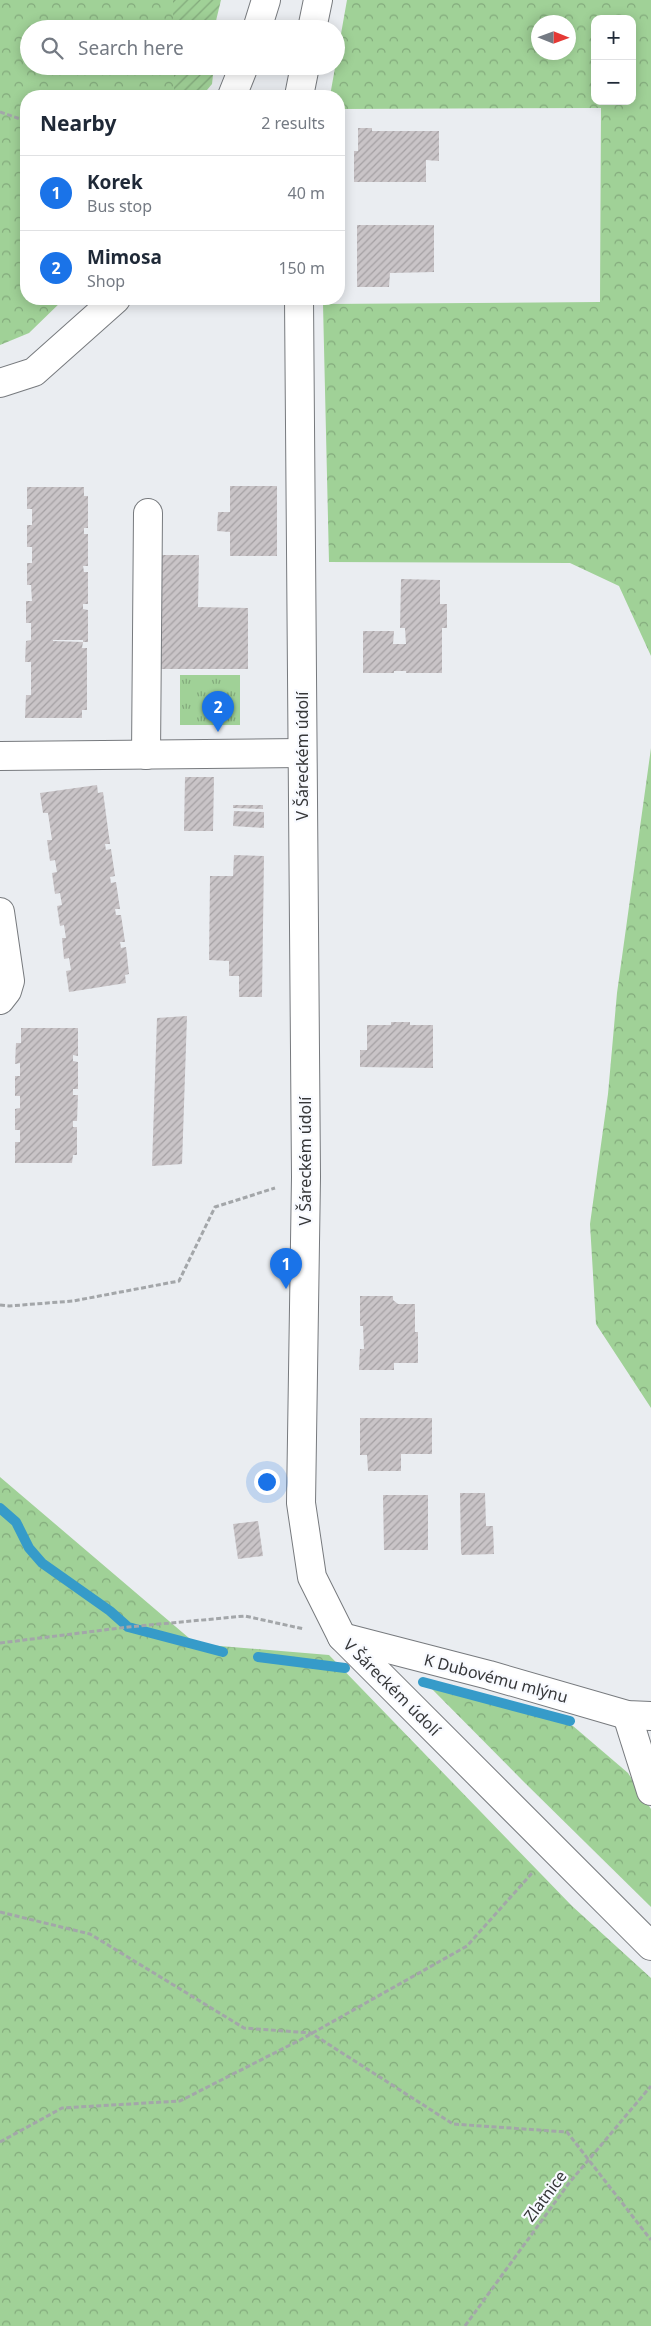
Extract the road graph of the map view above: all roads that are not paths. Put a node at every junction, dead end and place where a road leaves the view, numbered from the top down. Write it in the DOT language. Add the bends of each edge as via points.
graph roads {
  1 [pos="266,0"];
  2 [pos="318,0"];
  3 [pos="259,20"];
  4 [pos="314,20"];
  5 [pos="240,75"];
  6 [pos="303,75"];
  7 [pos="234,90"];
  8 [pos="300,90"];
  9 [pos="109,305"];
  10 [pos="298,305"];
  11 [pos="0,383"];
  12 [pos="148,513"];
  13 [pos="302,753"];
  14 [pos="146,755"];
  15 [pos="0,756"];
  16 [pos="0,912"];
  17 [pos="0,1000"];
  18 [pos="342,1638"];
  19 [pos="639,1716"];
  20 [pos="651,1791"];
  21 [pos="651,1946"];
  1 -- 3 [label="street"];
  2 -- 4 [label="street"];
  5 -- 7 [label="street"];
  6 -- 8 [label="street"];
  9 -- 11 [label="street" via="34,372"];
  10 -- 13 [label="street, V Šáreckém údolí"];
  12 -- 14 [label="street"];
  13 -- 14 [label="street"];
  13 -- 18 [label="street, V Šáreckém údolí" via="306,1177 301,1503 312,1577"];
  14 -- 15 [label="street"];
  16 -- 17 [label="street" via="10,981"];
  18 -- 19 [label="street, K Dubovému mlýnu"];
  18 -- 21 [label="street, V Šáreckém údolí"];
  19 -- 20 [label="street"];
}
